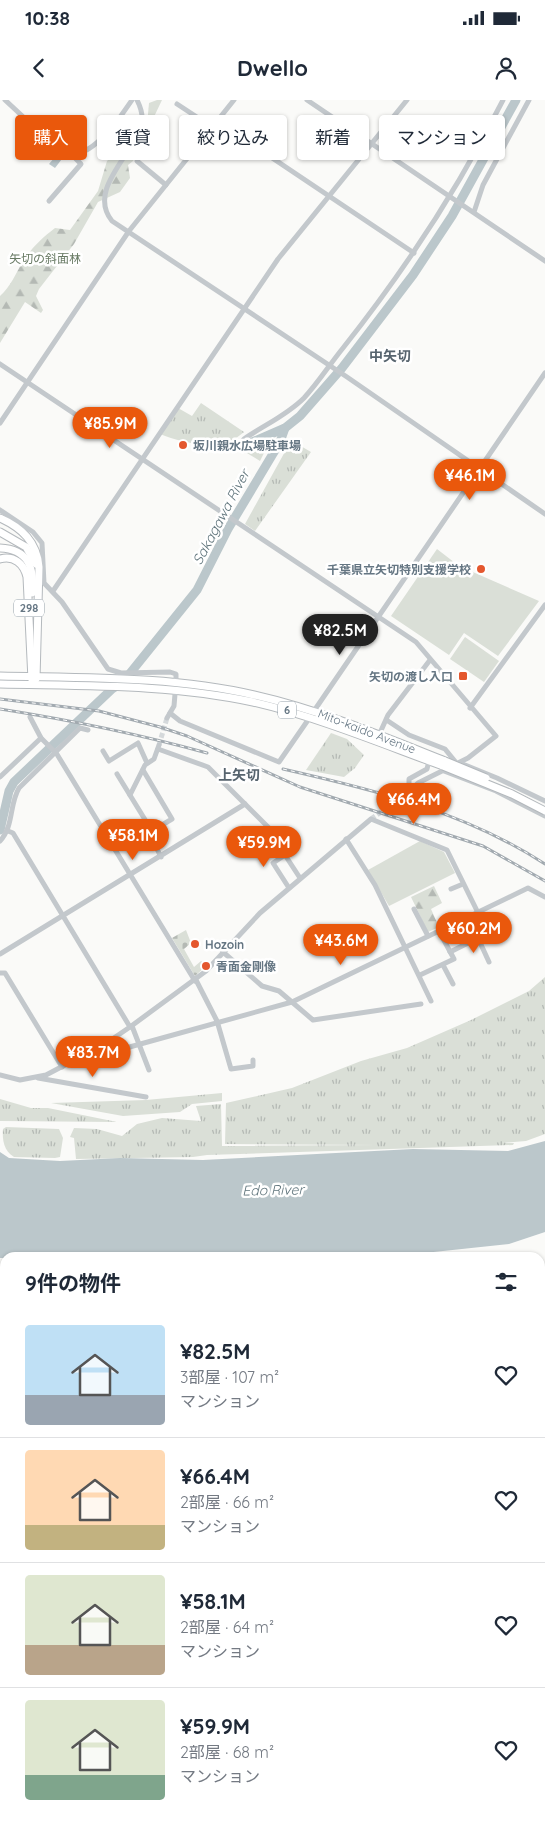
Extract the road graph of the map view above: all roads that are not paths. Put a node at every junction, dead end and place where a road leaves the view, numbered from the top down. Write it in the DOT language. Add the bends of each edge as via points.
graph roads {
  1 [pos="4,100"];
  2 [pos="132,100"];
  3 [pos="137,100"];
  4 [pos="234,100"];
  5 [pos="307,100"];
  6 [pos="407,100"];
  7 [pos="503,100"];
  8 [pos="529,100"];
  9 [pos="177,104"];
  10 [pos="21,115"];
  11 [pos="193,115"];
  12 [pos="222,115"];
  13 [pos="372,144"];
  14 [pos="87,150"];
  15 [pos="77,160"];
  16 [pos="186,160"];
  17 [pos="276,160"];
  18 [pos="137,161"];
  19 [pos="166,185"];
  20 [pos="330,196"];
  21 [pos="450,196"];
  22 [pos="49,201"];
  23 [pos="472,211"];
  24 [pos="128,231"];
  25 [pos="414,253"];
  26 [pos="545,261"];
  27 [pos="245,308"];
  28 [pos="0,364"];
  29 [pos="330,366"];
  30 [pos="545,373"];
  31 [pos="29,382"];
  32 [pos="0,423"];
  33 [pos="244,439"];
  34 [pos="142,458"];
  35 [pos="480,469"];
  36 [pos="0,510"];
  37 [pos="545,514"];
  38 [pos="0,518"];
  39 [pos="0,532"];
  40 [pos="0,548"];
  41 [pos="0,559"];
  42 [pos="38,574"];
  43 [pos="53,591"];
  44 [pos="545,605"];
  45 [pos="378,617"];
  46 [pos="30,623"];
  47 [pos="430,660"];
  48 [pos="0,676"];
  49 [pos="34,677"];
  50 [pos="176,679"];
  51 [pos="0,684"];
  52 [pos="34,685"];
  53 [pos="175,694"];
  54 [pos="316,708"];
  55 [pos="470,708"];
  56 [pos="30,717"];
  57 [pos="308,720"];
  58 [pos="388,721"];
  59 [pos="88,730"];
  60 [pos="379,735"];
  61 [pos="41,738"];
  62 [pos="55,751"];
  63 [pos="103,751"];
  64 [pos="429,761"];
  65 [pos="147,763"];
  66 [pos="459,764"];
  67 [pos="444,766"];
  68 [pos="143,770"];
  69 [pos="117,774"];
  70 [pos="0,777"];
  71 [pos="412,788"];
  72 [pos="130,795"];
  73 [pos="404,796"];
  74 [pos="545,801"];
  75 [pos="245,804"];
  76 [pos="545,806"];
  77 [pos="545,811"];
  78 [pos="545,816"];
  79 [pos="8,830"];
  80 [pos="152,831"];
  81 [pos="346,839"];
  82 [pos="0,841"];
  83 [pos="285,855"];
  84 [pos="161,857"];
  85 [pos="131,875"];
  86 [pos="300,878"];
  87 [pos="463,884"];
  88 [pos="289,888"];
  89 [pos="450,889"];
  90 [pos="545,897"];
  91 [pos="414,909"];
  92 [pos="478,912"];
  93 [pos="63,916"];
  94 [pos="439,931"];
  95 [pos="428,936"];
  96 [pos="478,938"];
  97 [pos="405,946"];
  98 [pos="223,952"];
  99 [pos="450,952"];
  100 [pos="0,954"];
  101 [pos="488,962"];
  102 [pos="443,965"];
  103 [pos="0,973"];
  104 [pos="420,975"];
  105 [pos="195,980"];
  106 [pos="453,984"];
  107 [pos="431,1001"];
  108 [pos="292,1002"];
  109 [pos="421,1004"];
  110 [pos="217,1021"];
  111 [pos="131,1027"];
  112 [pos="140,1043"];
  113 [pos="126,1048"];
  114 [pos="253,1060"];
  115 [pos="62,1067"];
  116 [pos="149,1070"];
  117 [pos="0,1075"];
  118 [pos="36,1077"];
  119 [pos="146,1097"];
  1 -- 10 [label="street"];
  2 -- 14 [label="street" via="98,142"];
  3 -- 24 [label="street" via="142,113 141,128 104,198 112,221"];
  4 -- 12 [label="street"];
  5 -- 13 [label="street"];
  6 -- 13 [label="street"];
  7 -- 21 [label="street"];
  8 -- 23 [label="street"];
  9 -- 11 [label="street"];
  13 -- 20 [label="street"];
  13 -- 21 [label="street"];
  15 -- 22 [label="street" via="81,164"];
  16 -- 19 [label="street"];
  17 -- 20 [label="street"];
  18 -- 19 [label="street"];
  19 -- 24 [label="street"];
  20 -- 25 [label="street"];
  20 -- 27 [label="street" via="278,259"];
  21 -- 23 [label="street"];
  21 -- 25 [label="street"];
  23 -- 26 [label="street"];
  24 -- 27 [label="street"];
  24 -- 31 [label="street"];
  25 -- 29 [label="street"];
  27 -- 29 [label="street"];
  27 -- 34 [label="street"];
  28 -- 31 [label="street"];
  29 -- 33 [label="street" via="290,410"];
  29 -- 35 [label="street"];
  30 -- 35 [label="street"];
  31 -- 32 [label="street"];
  31 -- 34 [label="street"];
  34 -- 43 [label="street"];
  34 -- 45 [label="street"];
  35 -- 37 [label="street"];
  35 -- 45 [label="street"];
  36 -- 43 [label="street" via="33,532 42,543 44,583"];
  38 -- 42 [label="highway, 298" via="22,531 32,543 38,555"];
  39 -- 42 [label="highway, 298" via="26,547 34,558"];
  40 -- 46 [label="highway, 298" via="19,552 31,567"];
  41 -- 46 [label="highway, 298" via="12,559 24,568"];
  42 -- 49 [label="highway, 298"];
  43 -- 50 [label="street" via="112,672 170,672 176,674"];
  44 -- 55 [label="street"];
  45 -- 47 [label="street" via="416,642"];
  45 -- 54 [label="street"];
  46 -- 49 [label="highway, 298"];
  47 -- 55 [label="street"];
  47 -- 60 [label="street" via="388,714"];
  48 -- 49 [label="highway, Mito-kaido Avenue / 6"];
  49 -- 52 [label="highway, 298"];
  49 -- 60 [label="highway, Mito-kaido Avenue / 6" via="130,680 253,694"];
  51 -- 52 [label="highway, Mito-kaido Avenue / 6"];
  52 -- 64 [label="highway, Mito-kaido Avenue / 6" via="123,687 213,695 284,710"];
  53 -- 57 [label="street" via="174,706 168,716 278,762"];
  55 -- 66 [label="street" via="496,736"];
  56 -- 61 [label="street"];
  58 -- 66 [label="street" via="409,735 445,749"];
  59 -- 62 [label="street" via="80,728"];
  60 -- 67 [label="highway, Mito-kaido Avenue / 6"];
  61 -- 62 [label="street"];
  61 -- 70 [label="street"];
  62 -- 79 [label="street" via="16,793"];
  62 -- 85 [label="street"];
  63 -- 65 [label="street" via="109,761 138,743"];
  64 -- 67 [label="highway, Mito-kaido Avenue / 6"];
  64 -- 71 [label="street" via="427,769 409,779"];
  65 -- 68 [label="street"];
  65 -- 75 [label="street" via="154,758 158,747 208,767"];
  66 -- 67 [label="street"];
  66 -- 74 [label="street"];
  67 -- 71 [label="street"];
  67 -- 76 [label="highway, Mito-kaido Avenue / 6, bridge" via="513,790"];
  67 -- 77 [label="highway, Mito-kaido Avenue / 6, bridge"];
  67 -- 78 [label="street"];
  68 -- 72 [label="street"];
  68 -- 80 [label="street" via="172,819"];
  69 -- 72 [label="street"];
  71 -- 73 [label="street"];
  72 -- 80 [label="street"];
  75 -- 83 [label="street" via="277,836"];
  75 -- 84 [label="street"];
  79 -- 82 [label="street"];
  79 -- 93 [label="street"];
  80 -- 84 [label="street" via="153,844"];
  81 -- 86 [label="street"];
  81 -- 87 [label="street" via="371,820 447,850"];
  81 -- 97 [label="street" via="375,885"];
  83 -- 86 [label="street"];
  83 -- 88 [label="street" via="273,863"];
  84 -- 85 [label="street"];
  85 -- 93 [label="street"];
  85 -- 105 [label="street"];
  86 -- 88 [label="street"];
  87 -- 89 [label="street"];
  87 -- 92 [label="street"];
  88 -- 98 [label="street" via="242,930"];
  90 -- 92 [label="street" via="528,888"];
  91 -- 95 [label="street"];
  92 -- 94 [label="street"];
  92 -- 96 [label="street" via="488,933"];
  93 -- 100 [label="street"];
  93 -- 111 [label="street"];
  94 -- 95 [label="street"];
  94 -- 99 [label="street"];
  95 -- 97 [label="street"];
  96 -- 99 [label="street"];
  96 -- 101 [label="street"];
  97 -- 104 [label="street"];
  97 -- 108 [label="street"];
  98 -- 105 [label="street"];
  98 -- 108 [label="street" via="262,986 279,991"];
  99 -- 102 [label="street" via="454,959"];
  102 -- 104 [label="street"];
  102 -- 106 [label="street"];
  103 -- 115 [label="street" via="5,973"];
  104 -- 107 [label="street"];
  105 -- 110 [label="street"];
  105 -- 111 [label="street"];
  108 -- 109 [label="street" via="313,1020"];
  108 -- 110 [label="street"];
  110 -- 112 [label="street"];
  110 -- 114 [label="street" via="231,1069 252,1066"];
  111 -- 112 [label="street"];
  111 -- 115 [label="street"];
  112 -- 113 [label="street"];
  112 -- 116 [label="street"];
  115 -- 118 [label="street"];
  117 -- 118 [label="street" via="20,1080"];
  118 -- 119 [label="street"];
}
